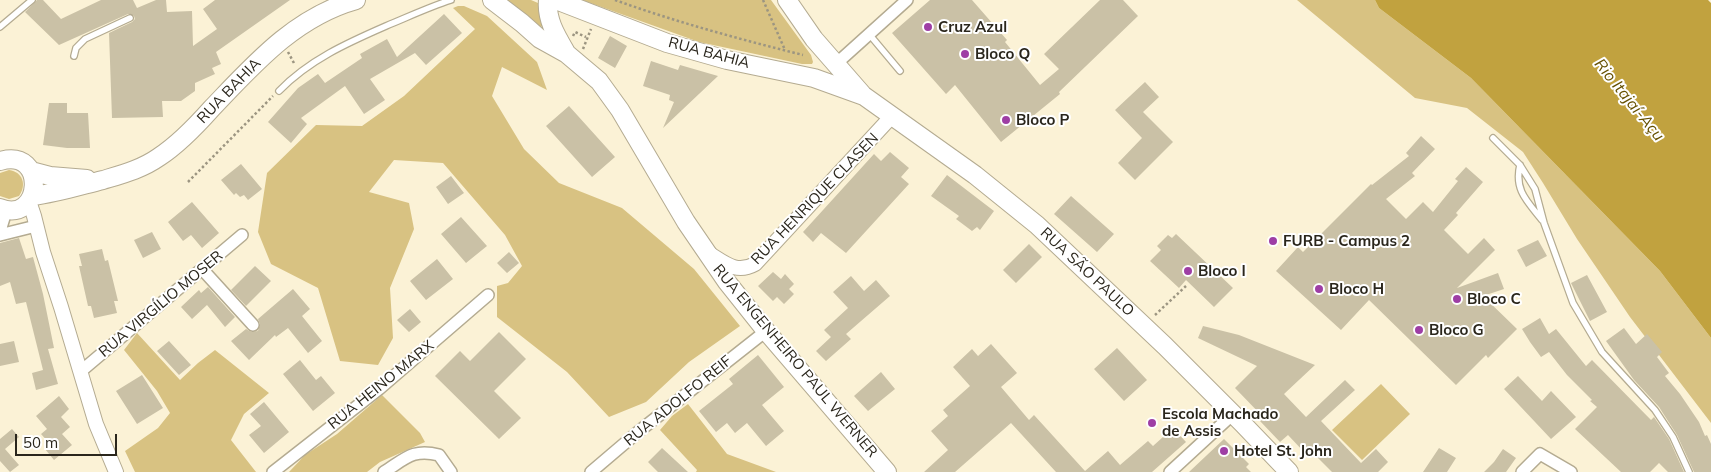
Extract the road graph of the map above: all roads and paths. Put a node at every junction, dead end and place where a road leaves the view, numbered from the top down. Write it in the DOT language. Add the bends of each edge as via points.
graph roads {
  1 [pos="32,0"];
  2 [pos="356,0"];
  3 [pos="451,0"];
  4 [pos="492,0"];
  5 [pos="548,0"];
  6 [pos="556,0"];
  7 [pos="615,0"];
  8 [pos="762,0"];
  9 [pos="787,0"];
  10 [pos="906,0"];
  11 [pos="596,16"];
  12 [pos="130,18"];
  13 [pos="0,27"];
  14 [pos="870,34"];
  15 [pos="287,48"];
  16 [pos="785,50"];
  17 [pos="803,55"];
  18 [pos="74,56"];
  19 [pos="573,59"];
  20 [pos="837,63"];
  21 [pos="900,71"];
  22 [pos="298,72"];
  23 [pos="279,91"];
  24 [pos="864,96"];
  25 [pos="892,116"];
  26 [pos="1493,138"];
  27 [pos="2,159"];
  28 [pos="1520,165"];
  29 [pos="31,171"];
  30 [pos="102,180"];
  31 [pos="188,182"];
  32 [pos="31,198"];
  33 [pos="4,209"];
  34 [pos="1544,223"];
  35 [pos="36,226"];
  36 [pos="0,231"];
  37 [pos="0,236"];
  38 [pos="242,236"];
  39 [pos="705,251"];
  40 [pos="202,269"];
  41 [pos="1186,286"];
  42 [pos="488,295"];
  43 [pos="253,325"];
  44 [pos="1143,326"];
  45 [pos="766,331"];
  46 [pos="80,372"];
  47 [pos="1233,414"];
  48 [pos="116,472"];
  49 [pos="272,472"];
  50 [pos="384,472"];
  51 [pos="451,472"];
  52 [pos="591,472"];
  53 [pos="888,472"];
  54 [pos="1170,472"];
  55 [pos="1288,472"];
  56 [pos="1522,472"];
  57 [pos="1571,472"];
  58 [pos="1689,472"];
  1 -- 13 [label="lane"];
  2 -- 30 [label="main road, RUA BAHIA" via="315,17 280,40 196,126 161,156 145,166"];
  3 -- 22 [label="lane" via="350,42"];
  4 -- 19 [label="main road, RUA ENGENHEIRO PAUL WERNER" via="540,39"];
  5 -- 19 [label="main road, RUA ENGENHEIRO PAUL WERNER" via="547,9 554,33"];
  6 -- 11 [label="main road, RUA BAHIA"];
  7 -- 16 [label="path" via="649,13"];
  8 -- 16 [label="path"];
  9 -- 20 [label="main road" via="814,39"];
  10 -- 14 [label="street"];
  11 -- 19 [label="path"];
  11 -- 24 [label="main road, RUA BAHIA" via="690,50 814,78"];
  12 -- 18 [label="lane" via="84,39"];
  14 -- 20 [label="street"];
  14 -- 21 [label="lane"];
  15 -- 22 [label="path"];
  16 -- 17 [label="path"];
  19 -- 39 [label="main road, RUA ENGENHEIRO PAUL WERNER" via="599,82 620,110"];
  20 -- 24 [label="main road"];
  22 -- 23 [label="lane"];
  23 -- 31 [label="path"];
  24 -- 25 [label="main road, RUA SÃO PAULO"];
  25 -- 39 [label="street, RUA HENRIQUE CLASEN" via="755,264 747,268 732,267"];
  25 -- 44 [label="main road, RUA SÃO PAULO" via="975,175 1036,224"];
  26 -- 28 [label="lane"];
  27 -- 29 [label="main road, RUA BAHIA" via="20,162"];
  28 -- 34 [label="lane" via="1535,189"];
  28 -- 34 [label="lane" via="1518,185"];
  29 -- 30 [label="main road, RUA BAHIA" via="73,179"];
  29 -- 32 [label="main road" via="35,183"];
  30 -- 32 [label="main road, RUA BAHIA"];
  32 -- 33 [label="main road, RUA BAHIA" via="17,209"];
  32 -- 35 [label="street"];
  33 -- 35 [label="street"];
  33 -- 36 [label="street"];
  34 -- 58 [label="lane" via="1573,303 1602,352 1655,410 1673,436"];
  35 -- 37 [label="street"];
  35 -- 46 [label="street"];
  38 -- 40 [label="street, RUA VIRGÍLIO MOSER"];
  39 -- 45 [label="main road, RUA ENGENHEIRO PAUL WERNER"];
  40 -- 43 [label="street"];
  40 -- 46 [label="street, RUA VIRGÍLIO MOSER"];
  41 -- 44 [label="path"];
  42 -- 49 [label="street, RUA HEINO MARX" via="379,389"];
  44 -- 47 [label="main road, RUA SÃO PAULO"];
  45 -- 52 [label="street, RUA ADOLFO REIF"];
  45 -- 53 [label="main road, RUA ENGENHEIRO PAUL WERNER"];
  46 -- 48 [label="street" via="96,424"];
  47 -- 54 [label="street"];
  47 -- 55 [label="main road, RUA SÃO PAULO"];
  50 -- 51 [label="street" via="414,453 427,452 439,455"];
  56 -- 57 [label="street" via="1540,454"];
}
